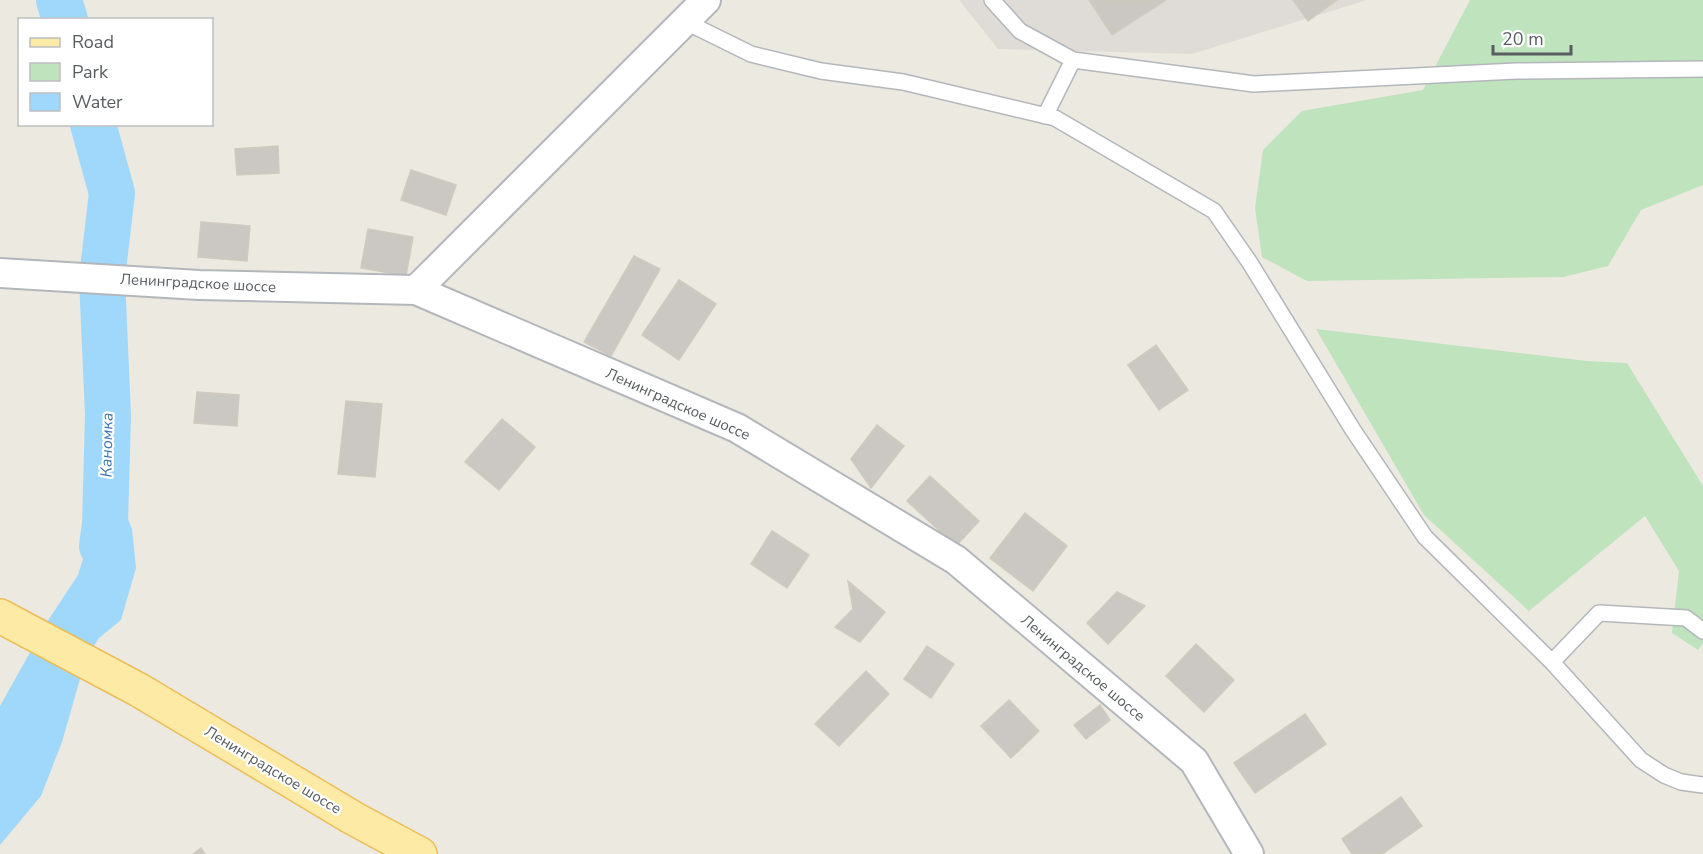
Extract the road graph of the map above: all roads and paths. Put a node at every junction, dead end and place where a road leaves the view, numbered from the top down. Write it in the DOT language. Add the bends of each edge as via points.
graph roads {
  1 [pos="706,0"];
  2 [pos="992,0"];
  3 [pos="684,21"];
  4 [pos="1073,60"];
  5 [pos="1703,69"];
  6 [pos="1045,116"];
  7 [pos="0,273"];
  8 [pos="416,290"];
  9 [pos="0,616"];
  10 [pos="1703,631"];
  11 [pos="1552,662"];
  12 [pos="1703,785"];
  13 [pos="420,854"];
  14 [pos="1248,854"];
  1 -- 3 [label="street"];
  2 -- 4 [label="lane" via="1020,31"];
  3 -- 6 [label="lane" via="751,54 821,71 903,82"];
  3 -- 8 [label="street"];
  4 -- 5 [label="lane" via="1254,84 1516,71"];
  4 -- 6 [label="lane"];
  6 -- 11 [label="lane" via="1055,118 1214,211 1425,537"];
  7 -- 8 [label="street, Ленинградское шоссе" via="199,285"];
  8 -- 14 [label="street, Ленинградское шоссе" via="737,428 956,560 1194,761"];
  9 -- 13 [label="main road, Ленинградское шоссе" via="139,690"];
  10 -- 11 [label="lane" via="1686,618 1599,614"];
  11 -- 12 [label="lane" via="1641,760 1681,782"];
}
